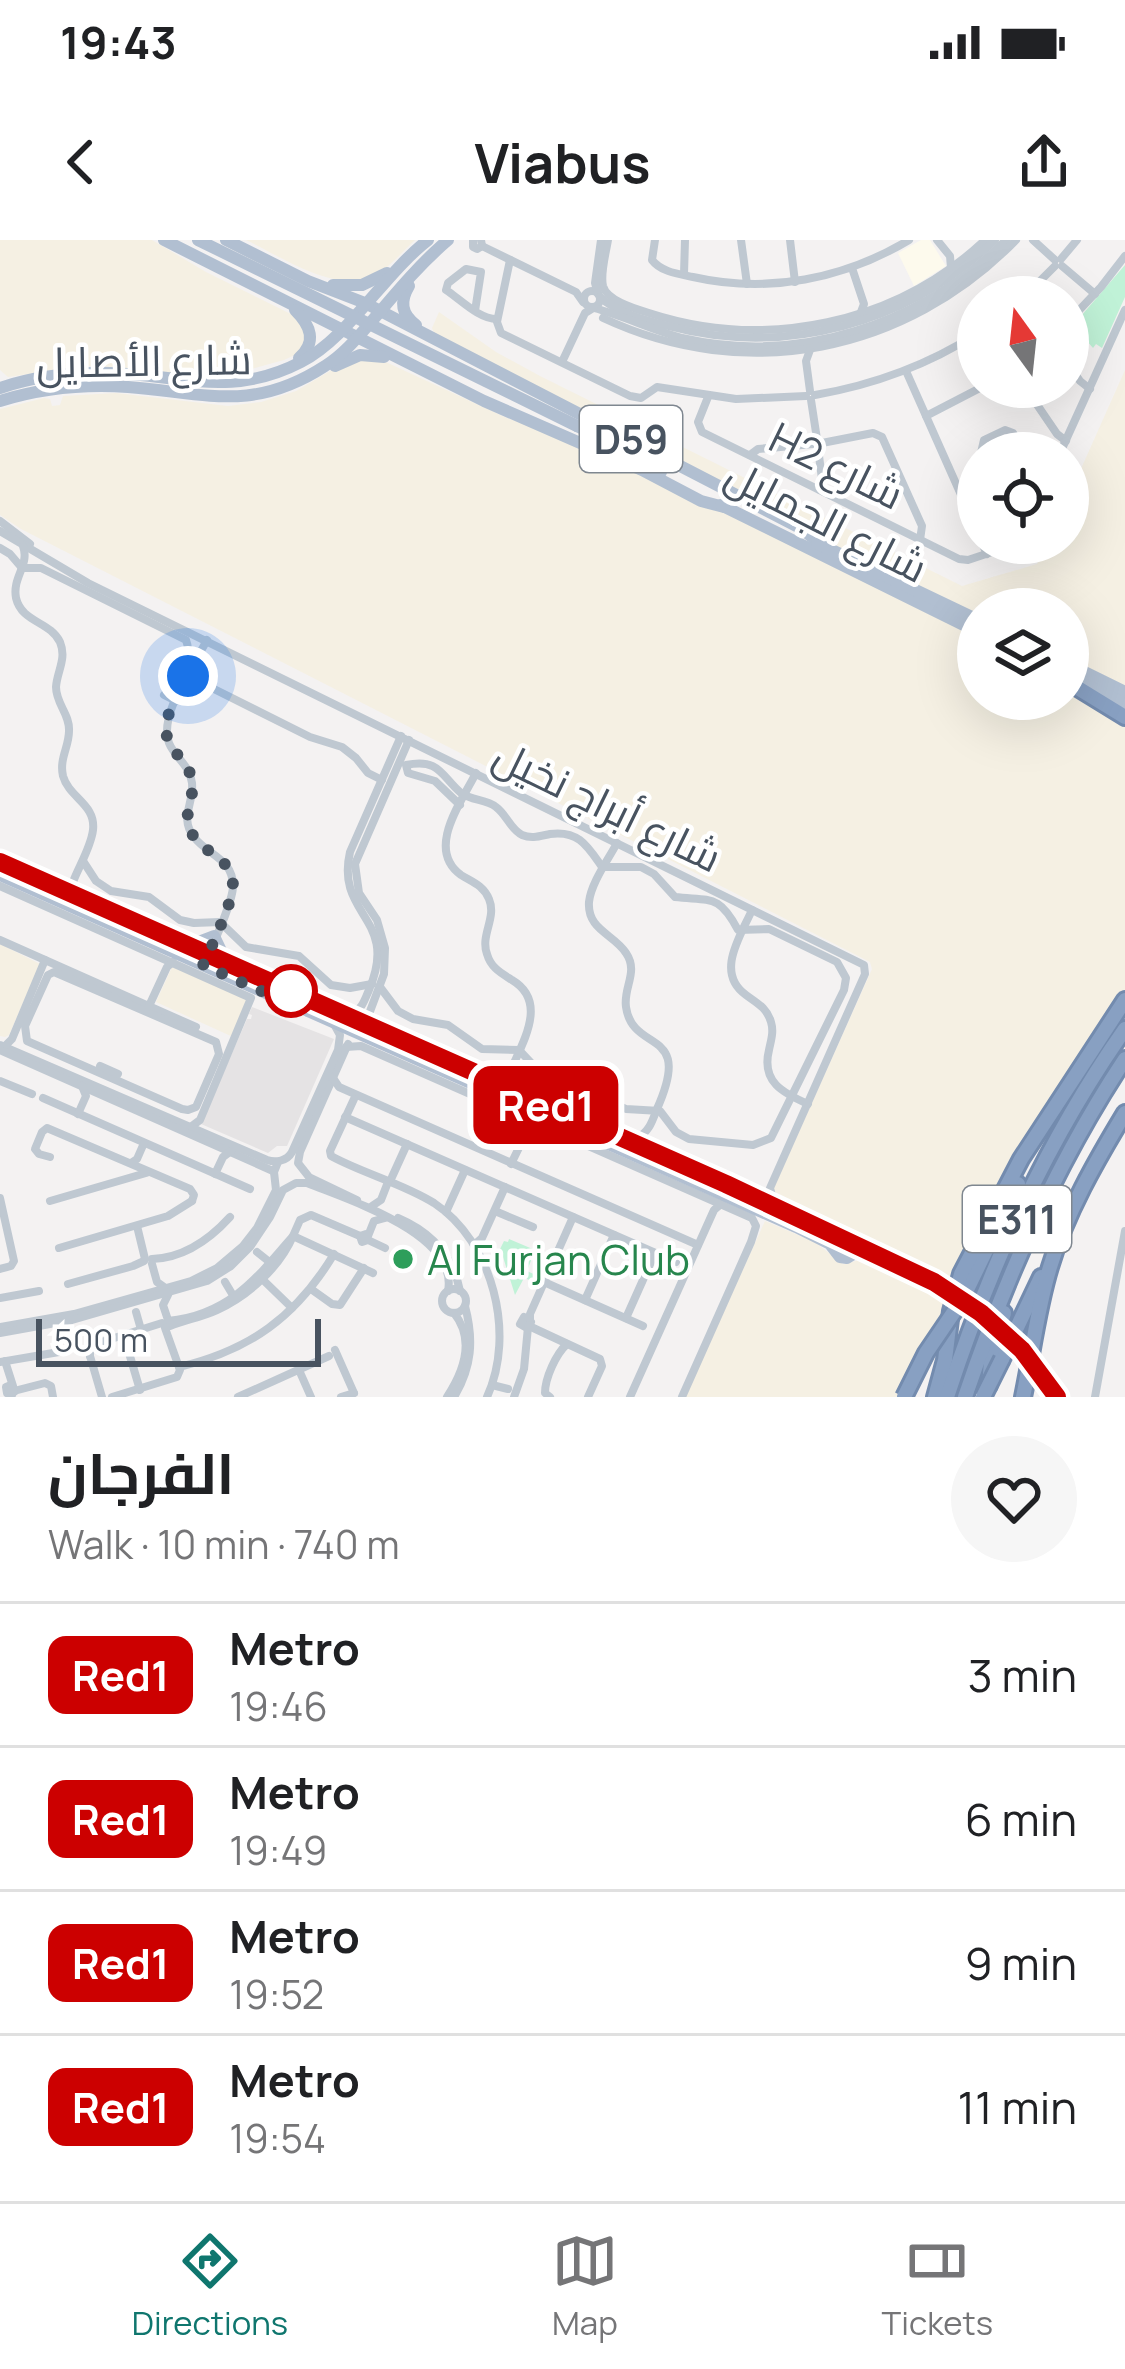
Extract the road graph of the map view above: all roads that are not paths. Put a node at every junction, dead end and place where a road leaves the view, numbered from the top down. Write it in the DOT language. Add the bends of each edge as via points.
graph roads {
  1 [pos="164,240"];
  2 [pos="198,240"];
  3 [pos="210,240"];
  4 [pos="226,240"];
  5 [pos="428,240"];
  6 [pos="448,240"];
  7 [pos="655,240"];
  8 [pos="685,240"];
  9 [pos="741,240"];
  10 [pos="790,240"];
  11 [pos="909,240"];
  12 [pos="937,240"];
  13 [pos="985,240"];
  14 [pos="995,240"];
  15 [pos="1006,240"];
  16 [pos="1016,240"];
  17 [pos="1033,240"];
  18 [pos="1077,240"];
  19 [pos="602,241"];
  20 [pos="479,242"];
  21 [pos="603,255"];
  22 [pos="950,256"];
  23 [pos="1125,256"];
  24 [pos="510,260"];
  25 [pos="963,260"];
  26 [pos="1058,263"];
  27 [pos="398,266"];
  28 [pos="417,268"];
  29 [pos="852,268"];
  30 [pos="950,268"];
  31 [pos="979,274"];
  32 [pos="684,275"];
  33 [pos="966,275"];
  34 [pos="1045,276"];
  35 [pos="308,280"];
  36 [pos="795,282"];
  37 [pos="936,283"];
  38 [pos="747,284"];
  39 [pos="1094,294"];
  40 [pos="591,299"];
  41 [pos="1089,299"];
  42 [pos="285,302"];
  43 [pos="864,304"];
  44 [pos="876,309"];
  45 [pos="1125,310"];
  46 [pos="480,314"];
  47 [pos="859,314"];
  48 [pos="662,317"];
  49 [pos="603,318"];
  50 [pos="498,319"];
  51 [pos="844,319"];
  52 [pos="359,321"];
  53 [pos="872,326"];
  54 [pos="650,329"];
  55 [pos="836,329"];
  56 [pos="784,333"];
  57 [pos="861,337"];
  58 [pos="435,341"];
  59 [pos="957,344"];
  60 [pos="811,349"];
  61 [pos="797,351"];
  62 [pos="806,361"];
  63 [pos="562,362"];
  64 [pos="413,365"];
  65 [pos="906,370"];
  66 [pos="279,372"];
  67 [pos="301,379"];
  68 [pos="0,388"];
  69 [pos="1090,388"];
  70 [pos="811,396"];
  71 [pos="709,397"];
  72 [pos="0,400"];
  73 [pos="957,400"];
  74 [pos="926,416"];
  75 [pos="578,424"];
  76 [pos="1070,432"];
  77 [pos="818,444"];
  78 [pos="749,455"];
  79 [pos="957,486"];
  80 [pos="820,490"];
  81 [pos="724,507"];
  82 [pos="0,521"];
  83 [pos="0,531"];
  84 [pos="920,540"];
  85 [pos="22,544"];
  86 [pos="822,545"];
  87 [pos="0,548"];
  88 [pos="41,556"];
  89 [pos="957,558"];
  90 [pos="24,565"];
  91 [pos="107,592"];
  92 [pos="957,610"];
  93 [pos="957,622"];
  94 [pos="207,640"];
  95 [pos="1089,674"];
  96 [pos="188,676"];
  97 [pos="1089,688"];
  98 [pos="1125,692"];
  99 [pos="1089,693"];
  100 [pos="176,701"];
  101 [pos="1125,704"];
  102 [pos="1125,717"];
  103 [pos="405,738"];
  104 [pos="476,773"];
  105 [pos="385,780"];
  106 [pos="465,795"];
  107 [pos="460,805"];
  108 [pos="617,843"];
  109 [pos="0,855"];
  110 [pos="82,860"];
  111 [pos="604,868"];
  112 [pos="0,874"];
  113 [pos="0,886"];
  114 [pos="68,891"];
  115 [pos="38,902"];
  116 [pos="752,910"];
  117 [pos="220,922"];
  118 [pos="116,926"];
  119 [pos="743,931"];
  120 [pos="214,936"];
  121 [pos="0,940"];
  122 [pos="140,947"];
  123 [pos="202,958"];
  124 [pos="226,959"];
  125 [pos="46,960"];
  126 [pos="169,963"];
  127 [pos="248,969"];
  128 [pos="371,986"];
  129 [pos="262,992"];
  130 [pos="1125,1000"];
  131 [pos="140,1004"];
  132 [pos="333,1006"];
  133 [pos="308,1011"];
  134 [pos="351,1014"];
  135 [pos="333,1022"];
  136 [pos="1125,1029"];
  137 [pos="370,1030"];
  138 [pos="231,1042"];
  139 [pos="1,1047"];
  140 [pos="346,1047"];
  141 [pos="519,1050"];
  142 [pos="16,1051"];
  143 [pos="1109,1052"];
  144 [pos="1125,1059"];
  145 [pos="108,1073"];
  146 [pos="333,1078"];
  147 [pos="507,1078"];
  148 [pos="0,1081"];
  149 [pos="81,1085"];
  150 [pos="101,1089"];
  151 [pos="32,1094"];
  152 [pos="791,1097"];
  153 [pos="43,1098"];
  154 [pos="354,1099"];
  155 [pos="808,1104"];
  156 [pos="657,1110"];
  157 [pos="1125,1113"];
  158 [pos="80,1114"];
  159 [pos="345,1117"];
  160 [pos="532,1120"];
  161 [pos="190,1127"];
  162 [pos="561,1128"];
  163 [pos="644,1139"];
  164 [pos="145,1143"];
  165 [pos="218,1144"];
  166 [pos="407,1144"];
  167 [pos="232,1150"];
  168 [pos="633,1155"];
  169 [pos="47,1156"];
  170 [pos="512,1164"];
  171 [pos="286,1168"];
  172 [pos="465,1169"];
  173 [pos="137,1170"];
  174 [pos="213,1173"];
  175 [pos="391,1181"];
  176 [pos="670,1181"];
  177 [pos="293,1184"];
  178 [pos="505,1187"];
  179 [pos="770,1187"];
  180 [pos="250,1189"];
  181 [pos="753,1193"];
  182 [pos="706,1197"];
  183 [pos="0,1198"];
  184 [pos="50,1201"];
  185 [pos="722,1204"];
  186 [pos="778,1204"];
  187 [pos="367,1207"];
  188 [pos="495,1211"];
  189 [pos="446,1212"];
  190 [pos="386,1215"];
  191 [pos="230,1217"];
  192 [pos="573,1217"];
  193 [pos="4,1224"];
  194 [pos="139,1226"];
  195 [pos="533,1227"];
  196 [pos="1125,1231"];
  197 [pos="614,1234"];
  198 [pos="293,1236"];
  199 [pos="364,1238"];
  200 [pos="693,1244"];
  201 [pos="474,1245"];
  202 [pos="1057,1246"];
  203 [pos="385,1247"];
  204 [pos="59,1248"];
  205 [pos="257,1252"];
  206 [pos="655,1253"];
  207 [pos="334,1254"];
  208 [pos="150,1262"];
  209 [pos="676,1262"];
  210 [pos="272,1264"];
  211 [pos="361,1266"];
  212 [pos="0,1269"];
  213 [pos="1010,1273"];
  214 [pos="261,1278"];
  215 [pos="225,1282"];
  216 [pos="544,1282"];
  217 [pos="68,1284"];
  218 [pos="171,1289"];
  219 [pos="311,1289"];
  220 [pos="39,1291"];
  221 [pos="448,1291"];
  222 [pos="460,1291"];
  223 [pos="0,1297"];
  224 [pos="145,1297"];
  225 [pos="234,1297"];
  226 [pos="186,1300"];
  227 [pos="585,1300"];
  228 [pos="465,1306"];
  229 [pos="292,1309"];
  230 [pos="136,1312"];
  231 [pos="454,1313"];
  232 [pos="191,1316"];
  233 [pos="626,1318"];
  234 [pos="499,1322"];
  235 [pos="166,1324"];
  236 [pos="526,1324"];
  237 [pos="97,1325"];
  238 [pos="644,1326"];
  239 [pos="0,1330"];
  240 [pos="142,1332"];
  241 [pos="124,1337"];
  242 [pos="102,1343"];
  243 [pos="562,1344"];
  244 [pos="59,1352"];
  245 [pos="3,1362"];
  246 [pos="299,1370"];
  247 [pos="179,1371"];
  248 [pos="492,1385"];
  249 [pos="9,1390"];
  250 [pos="140,1390"];
  251 [pos="261,1392"];
  252 [pos="511,1394"];
  253 [pos="108,1396"];
  254 [pos="351,1396"];
  255 [pos="53,1397"];
  256 [pos="238,1397"];
  257 [pos="310,1397"];
  258 [pos="451,1397"];
  259 [pos="487,1397"];
  260 [pos="550,1397"];
  261 [pos="588,1397"];
  262 [pos="630,1397"];
  263 [pos="682,1397"];
  264 [pos="904,1397"];
  265 [pos="935,1397"];
  266 [pos="947,1397"];
  267 [pos="964,1397"];
  268 [pos="986,1397"];
  269 [pos="1023,1397"];
  270 [pos="1095,1397"];
  1 -- 42 [label="main road"];
  2 -- 75 [label="main road, شارع الجمايل / D59, bridge"];
  3 -- 75 [label="main road, شارع الجمايل / D59, bridge"];
  4 -- 35 [label="main road, D59"];
  5 -- 27 [label="main road, شارع الأصايل"];
  6 -- 28 [label="main road, شارع الأصايل"];
  7 -- 32 [label="street" via="653,263"];
  8 -- 32 [label="street"];
  9 -- 38 [label="street"];
  10 -- 36 [label="street"];
  11 -- 29 [label="street"];
  12 -- 22 [label="street"];
  13 -- 25 [label="street"];
  14 -- 37 [label="street"];
  15 -- 33 [label="street"];
  16 -- 31 [label="street"];
  17 -- 26 [label="street"];
  18 -- 26 [label="street"];
  19 -- 21 [label="street"];
  20 -- 24 [label="street"];
  21 -- 40 [label="street"];
  21 -- 48 [label="street" via="607,293"];
  22 -- 25 [label="street"];
  22 -- 30 [label="street"];
  23 -- 39 [label="street"];
  24 -- 40 [label="street"];
  24 -- 50 [label="street"];
  25 -- 30 [label="street"];
  26 -- 34 [label="street"];
  26 -- 39 [label="street"];
  27 -- 35 [label="main road" via="354,286"];
  27 -- 52 [label="main road, شارع الأصايل"];
  28 -- 52 [label="main road, شارع الأصايل"];
  28 -- 58 [label="main road" via="404,310"];
  29 -- 36 [label="street"];
  29 -- 43 [label="street"];
  30 -- 37 [label="street"];
  31 -- 33 [label="street"];
  31 -- 57 [label="street" via="922,312"];
  32 -- 38 [label="street"];
  33 -- 53 [label="street"];
  35 -- 52 [label="main road, D59" via="346,296"];
  36 -- 38 [label="street"];
  37 -- 44 [label="street"];
  37 -- 55 [label="street" via="888,312"];
  39 -- 41 [label="street"];
  40 -- 54 [label="street"];
  40 -- 63 [label="street"];
  42 -- 52 [label="main road"];
  42 -- 66 [label="main road" via="311,335 304,353"];
  43 -- 44 [label="street"];
  43 -- 47 [label="street"];
  44 -- 47 [label="street"];
  45 -- 69 [label="street"];
  46 -- 46 [label="street" via="482,272 466,268 446,288"];
  46 -- 50 [label="street"];
  47 -- 51 [label="street"];
  48 -- 54 [label="street"];
  48 -- 56 [label="street"];
  49 -- 54 [label="street"];
  50 -- 63 [label="street" via="512,339"];
  51 -- 55 [label="street"];
  51 -- 56 [label="street"];
  52 -- 58 [label="main road"];
  52 -- 64 [label="main road, D59"];
  52 -- 66 [label="main road, شارع الأصايل"];
  52 -- 67 [label="main road"];
  53 -- 54 [label="street" via="757,346"];
  53 -- 57 [label="street"];
  54 -- 56 [label="street" via="748,338"];
  54 -- 61 [label="street" via="726,352"];
  55 -- 56 [label="street"];
  57 -- 60 [label="street"];
  58 -- 86 [label="main road, D59"];
  59 -- 65 [label="street"];
  60 -- 61 [label="street"];
  60 -- 62 [label="street"];
  61 -- 62 [label="street"];
  62 -- 70 [label="street"];
  63 -- 71 [label="street" via="635,398 657,387"];
  64 -- 67 [label="main road, شارع الأصايل" via="360,355"];
  64 -- 81 [label="main road, D59"];
  65 -- 70 [label="street"];
  65 -- 74 [label="street"];
  66 -- 68 [label="main road, شارع الأصايل" via="212,384 77,373"];
  67 -- 72 [label="main road, شارع الأصايل" via="232,398 94,386"];
  69 -- 76 [label="street"];
  70 -- 71 [label="street"];
  70 -- 77 [label="street"];
  71 -- 78 [label="street, H2 شارع" via="698,426"];
  73 -- 74 [label="street"];
  74 -- 79 [label="street"];
  75 -- 81 [label="main road, شارع الجمايل / D59"];
  75 -- 86 [label="main road, شارع الجمايل / D59"];
  77 -- 78 [label="street"];
  77 -- 80 [label="street"];
  77 -- 84 [label="street" via="882,437 922,526"];
  78 -- 80 [label="street, H2 شارع"];
  80 -- 84 [label="street, H2 شارع"];
  81 -- 93 [label="main road, شارع الجمايل / D59"];
  82 -- 91 [label="street, شارع أبراج نخيل"];
  83 -- 85 [label="street, شارع أبراج نخيل"];
  84 -- 89 [label="street, H2 شارع"];
  85 -- 88 [label="street, شارع أبراج نخيل"];
  85 -- 90 [label="street"];
  86 -- 92 [label="main road, شارع الجمايل / D59"];
  87 -- 90 [label="street"];
  88 -- 90 [label="street"];
  88 -- 91 [label="street, شارع أبراج نخيل"];
  90 -- 100 [label="street" via="186,640 189,655 164,695"];
  90 -- 110 [label="street" via="18,604 62,650 56,692 69,730 63,776 93,822"];
  91 -- 94 [label="street, شارع أبراج نخيل"];
  94 -- 96 [label="street"];
  94 -- 103 [label="street, شارع أبراج نخيل"];
  95 -- 98 [label="main road"];
  96 -- 100 [label="street"];
  96 -- 105 [label="street" via="341,746"];
  97 -- 101 [label="main road"];
  99 -- 102 [label="highway"];
  100 -- 117 [label="street" via="167,734 191,777 187,823 232,878"];
  103 -- 104 [label="street, شارع أبراج نخيل"];
  103 -- 105 [label="street"];
  104 -- 106 [label="street"];
  104 -- 108 [label="street, شارع أبراج نخيل"];
  105 -- 128 [label="street" via="354,871 385,948"];
  106 -- 107 [label="street"];
  106 -- 107 [label="street" via="438,769 405,767"];
  106 -- 111 [label="street" via="494,805 523,835 575,836"];
  107 -- 141 [label="street" via="446,854 489,900 484,940 491,964 530,1000"];
  108 -- 111 [label="street"];
  108 -- 116 [label="street, شارع أبراج نخيل"];
  109 -- 114 [label="main road"];
  110 -- 114 [label="street"];
  110 -- 117 [label="street" via="111,891 148,897 188,922"];
  111 -- 119 [label="street" via="648,870 675,897 721,904"];
  111 -- 156 [label="street" via="591,913 628,957 630,1018 668,1058 670,1078"];
  112 -- 114 [label="main road"];
  113 -- 115 [label="street"];
  114 -- 115 [label="main road"];
  114 -- 118 [label="main road"];
  114 -- 123 [label="main road"];
  115 -- 122 [label="street"];
  116 -- 119 [label="street"];
  116 -- 155 [label="street, شارع أبراج نخيل" via="866,968"];
  117 -- 120 [label="street"];
  117 -- 128 [label="street" via="242,945 296,955 331,985"];
  118 -- 122 [label="main road"];
  118 -- 123 [label="main road"];
  119 -- 152 [label="street" via="731,975 768,1015 768,1072"];
  119 -- 152 [label="street" via="772,930 837,962 846,978"];
  120 -- 123 [label="main road"];
  120 -- 124 [label="main road"];
  121 -- 125 [label="street"];
  122 -- 126 [label="street"];
  123 -- 124 [label="main road"];
  123 -- 126 [label="street"];
  123 -- 129 [label="main road" via="214,976"];
  123 -- 138 [label="street" via="251,998"];
  124 -- 127 [label="main road"];
  125 -- 131 [label="street"];
  125 -- 139 [label="street" via="12,1039"];
  125 -- 142 [label="street"];
  126 -- 131 [label="street"];
  128 -- 134 [label="street"];
  128 -- 137 [label="street"];
  128 -- 141 [label="street" via="398,1011 448,1025 482,1049"];
  130 -- 265 [label="highway" via="1021,1159 961,1274"];
  131 -- 138 [label="street"];
  131 -- 145 [label="street" via="218,1045 198,1105 185,1110"];
  131 -- 145 [label="street" via="59,972 48,975 25,1037"];
  132 -- 134 [label="main road"];
  133 -- 135 [label="main road"];
  134 -- 137 [label="main road"];
  135 -- 137 [label="main road"];
  135 -- 171 [label="street" via="340,1045"];
  136 -- 143 [label="highway, E311"];
  137 -- 140 [label="street"];
  137 -- 147 [label="main road"];
  137 -- 162 [label="main road"];
  138 -- 161 [label="street"];
  139 -- 142 [label="street"];
  139 -- 149 [label="street"];
  140 -- 146 [label="street"];
  140 -- 160 [label="street" via="361,1046"];
  141 -- 147 [label="street"];
  141 -- 156 [label="street" via="547,1076 583,1083 626,1108"];
  142 -- 150 [label="street"];
  143 -- 264 [label="highway, bridge" via="1041,1142"];
  143 -- 266 [label="highway, E311" via="1012,1228"];
  144 -- 213 [label="highway, E311"];
  145 -- 150 [label="street"];
  146 -- 170 [label="street"];
  146 -- 171 [label="street"];
  147 -- 163 [label="main road"];
  148 -- 151 [label="street"];
  149 -- 150 [label="street"];
  149 -- 158 [label="street"];
  150 -- 158 [label="street"];
  150 -- 161 [label="street"];
  150 -- 165 [label="street"];
  152 -- 155 [label="street"];
  152 -- 156 [label="street" via="771,1138 753,1145 689,1139"];
  153 -- 158 [label="street"];
  154 -- 159 [label="street"];
  155 -- 179 [label="street, شارع أبراج نخيل"];
  156 -- 163 [label="street"];
  157 -- 202 [label="highway"];
  158 -- 164 [label="street"];
  159 -- 166 [label="street"];
  159 -- 175 [label="street" via="331,1155"];
  160 -- 162 [label="street"];
  160 -- 170 [label="street"];
  161 -- 171 [label="street"];
  162 -- 168 [label="main road"];
  162 -- 176 [label="street"];
  163 -- 181 [label="main road"];
  164 -- 173 [label="street"];
  164 -- 174 [label="street"];
  165 -- 167 [label="street"];
  165 -- 174 [label="street"];
  166 -- 172 [label="street"];
  166 -- 175 [label="street"];
  167 -- 171 [label="street"];
  167 -- 174 [label="street"];
  168 -- 176 [label="main road"];
  168 -- 186 [label="main road" via="796,1227 844,1258 855,1253 852,1239"];
  169 -- 173 [label="street" via="35,1147 48,1128"];
  170 -- 200 [label="street"];
  171 -- 177 [label="street"];
  171 -- 177 [label="street" via="281,1184"];
  171 -- 187 [label="street"];
  171 -- 218 [label="street" via="243,1246"];
  172 -- 178 [label="street"];
  172 -- 189 [label="street"];
  173 -- 184 [label="street"];
  173 -- 194 [label="street" via="194,1197"];
  174 -- 180 [label="street"];
  175 -- 187 [label="street"];
  175 -- 189 [label="street"];
  175 -- 190 [label="street"];
  176 -- 182 [label="street"];
  177 -- 187 [label="street"];
  177 -- 218 [label="street" via="236,1261 200,1284"];
  178 -- 188 [label="street"];
  178 -- 192 [label="street"];
  179 -- 181 [label="street"];
  179 -- 186 [label="street"];
  181 -- 186 [label="main road"];
  182 -- 185 [label="street"];
  182 -- 200 [label="street" via="710,1209"];
  183 -- 193 [label="street"];
  185 -- 200 [label="street"];
  185 -- 263 [label="street" via="752,1218 755,1229"];
  187 -- 190 [label="street"];
  187 -- 199 [label="street"];
  188 -- 195 [label="street"];
  188 -- 201 [label="street"];
  189 -- 201 [label="street"];
  190 -- 199 [label="street"];
  190 -- 221 [label="street" via="435,1250"];
  190 -- 222 [label="street" via="433,1240"];
  191 -- 208 [label="street" via="201,1242"];
  192 -- 197 [label="street"];
  192 -- 216 [label="street"];
  193 -- 212 [label="street" via="14,1262"];
  194 -- 204 [label="street"];
  194 -- 208 [label="street"];
  196 -- 270 [label="street"];
  197 -- 206 [label="street"];
  197 -- 227 [label="street"];
  198 -- 199 [label="street" via="311,1215"];
  198 -- 207 [label="street"];
  198 -- 210 [label="street"];
  198 -- 214 [label="street"];
  199 -- 203 [label="street"];
  199 -- 211 [label="street"];
  200 -- 262 [label="street"];
  201 -- 234 [label="street"];
  202 -- 268 [label="highway, bridge"];
  202 -- 269 [label="highway"];
  205 -- 210 [label="street"];
  206 -- 209 [label="street"];
  206 -- 233 [label="street"];
  207 -- 211 [label="street"];
  207 -- 219 [label="street"];
  208 -- 217 [label="street"];
  208 -- 218 [label="street" via="157,1282"];
  208 -- 224 [label="street" via="153,1284"];
  210 -- 214 [label="street"];
  211 -- 219 [label="street" via="340,1304"];
  213 -- 267 [label="highway, E311"];
  213 -- 268 [label="highway"];
  214 -- 225 [label="street"];
  214 -- 229 [label="street"];
  214 -- 235 [label="street" via="222,1308"];
  215 -- 225 [label="street"];
  216 -- 227 [label="street"];
  216 -- 236 [label="street"];
  218 -- 224 [label="street"];
  218 -- 235 [label="street" via="163,1302"];
  219 -- 229 [label="street"];
  220 -- 223 [label="street"];
  221 -- 222 [label="street"];
  221 -- 231 [label="street" via="443,1305"];
  222 -- 228 [label="street"];
  224 -- 235 [label="street"];
  224 -- 239 [label="street" via="72,1320"];
  225 -- 232 [label="street"];
  226 -- 232 [label="street"];
  227 -- 233 [label="street"];
  228 -- 231 [label="street"];
  228 -- 258 [label="street" via="472,1344 465,1378"];
  229 -- 247 [label="street" via="239,1347"];
  230 -- 240 [label="street"];
  231 -- 258 [label="street" via="465,1350"];
  232 -- 235 [label="street"];
  233 -- 238 [label="street"];
  234 -- 236 [label="street"];
  234 -- 248 [label="street"];
  235 -- 240 [label="street"];
  235 -- 247 [label="street"];
  236 -- 243 [label="street"];
  236 -- 252 [label="street"];
  237 -- 242 [label="street"];
  240 -- 241 [label="street"];
  241 -- 242 [label="street"];
  241 -- 250 [label="street"];
  242 -- 253 [label="street" via="91,1356"];
  243 -- 260 [label="street" via="544,1388"];
  243 -- 261 [label="street" via="602,1361"];
  244 -- 245 [label="street"];
  245 -- 249 [label="street"];
  246 -- 251 [label="street"];
  246 -- 254 [label="street" via="332,1353"];
  246 -- 257 [label="street"];
  247 -- 250 [label="street"];
  248 -- 252 [label="street"];
  248 -- 259 [label="street"];
  249 -- 255 [label="street" via="47,1383"];
  250 -- 253 [label="street"];
  251 -- 256 [label="street"];
}
